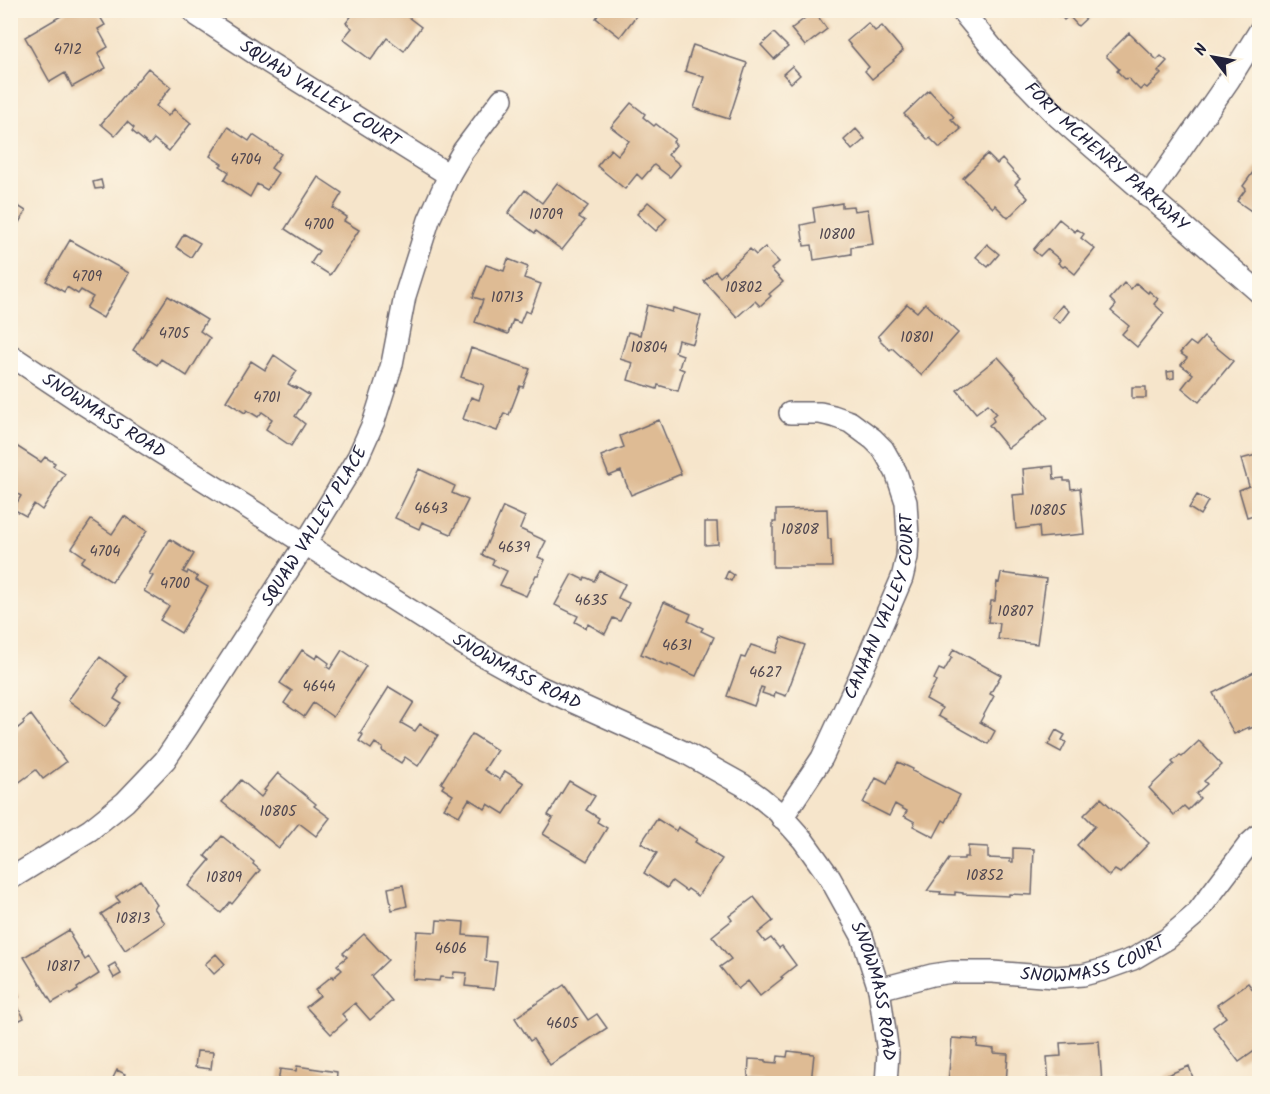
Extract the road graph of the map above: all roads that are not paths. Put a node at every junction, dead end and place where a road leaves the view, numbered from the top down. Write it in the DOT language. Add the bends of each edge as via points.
graph roads {
  1 [pos="192,10"];
  2 [pos="962,10"];
  3 [pos="1260,30"];
  4 [pos="502,99"];
  5 [pos="449,174"];
  6 [pos="1148,197"];
  7 [pos="1260,293"];
  8 [pos="10,355"];
  9 [pos="790,413"];
  10 [pos="305,544"];
  11 [pos="782,818"];
  12 [pos="1260,834"];
  13 [pos="10,879"];
  14 [pos="879,988"];
  15 [pos="886,1083"];
  1 -- 5 [label="street, SQUAW VALLEY COURT"];
  2 -- 6 [label="street, FORT MCHENRY PARKWAY" via="999,56 1057,116"];
  3 -- 6 [label="street"];
  4 -- 5 [label="street, SQUAW VALLEY PLACE"];
  5 -- 10 [label="street, SQUAW VALLEY PLACE" via="429,220 405,296 392,364 374,421 358,457"];
  6 -- 7 [label="street, FORT MCHENRY PARKWAY"];
  8 -- 10 [label="street, SNOWMASS ROAD"];
  9 -- 11 [label="street, CANAAN VALLEY COURT" via="820,413 850,422 883,449 906,502 908,536 902,578 859,678 822,758"];
  10 -- 11 [label="street, SNOWMASS ROAD" via="473,650 540,687 684,752 743,785"];
  10 -- 13 [label="street, SQUAW VALLEY PLACE" via="165,760 125,802 90,830"];
  11 -- 14 [label="street, SNOWMASS ROAD" via="830,878 862,936"];
  12 -- 14 [label="street, SNOWMASS COURT" via="1196,914 1167,939 1133,959 1083,975 952,972"];
  14 -- 15 [label="street, SNOWMASS ROAD" via="888,1053"];
}
